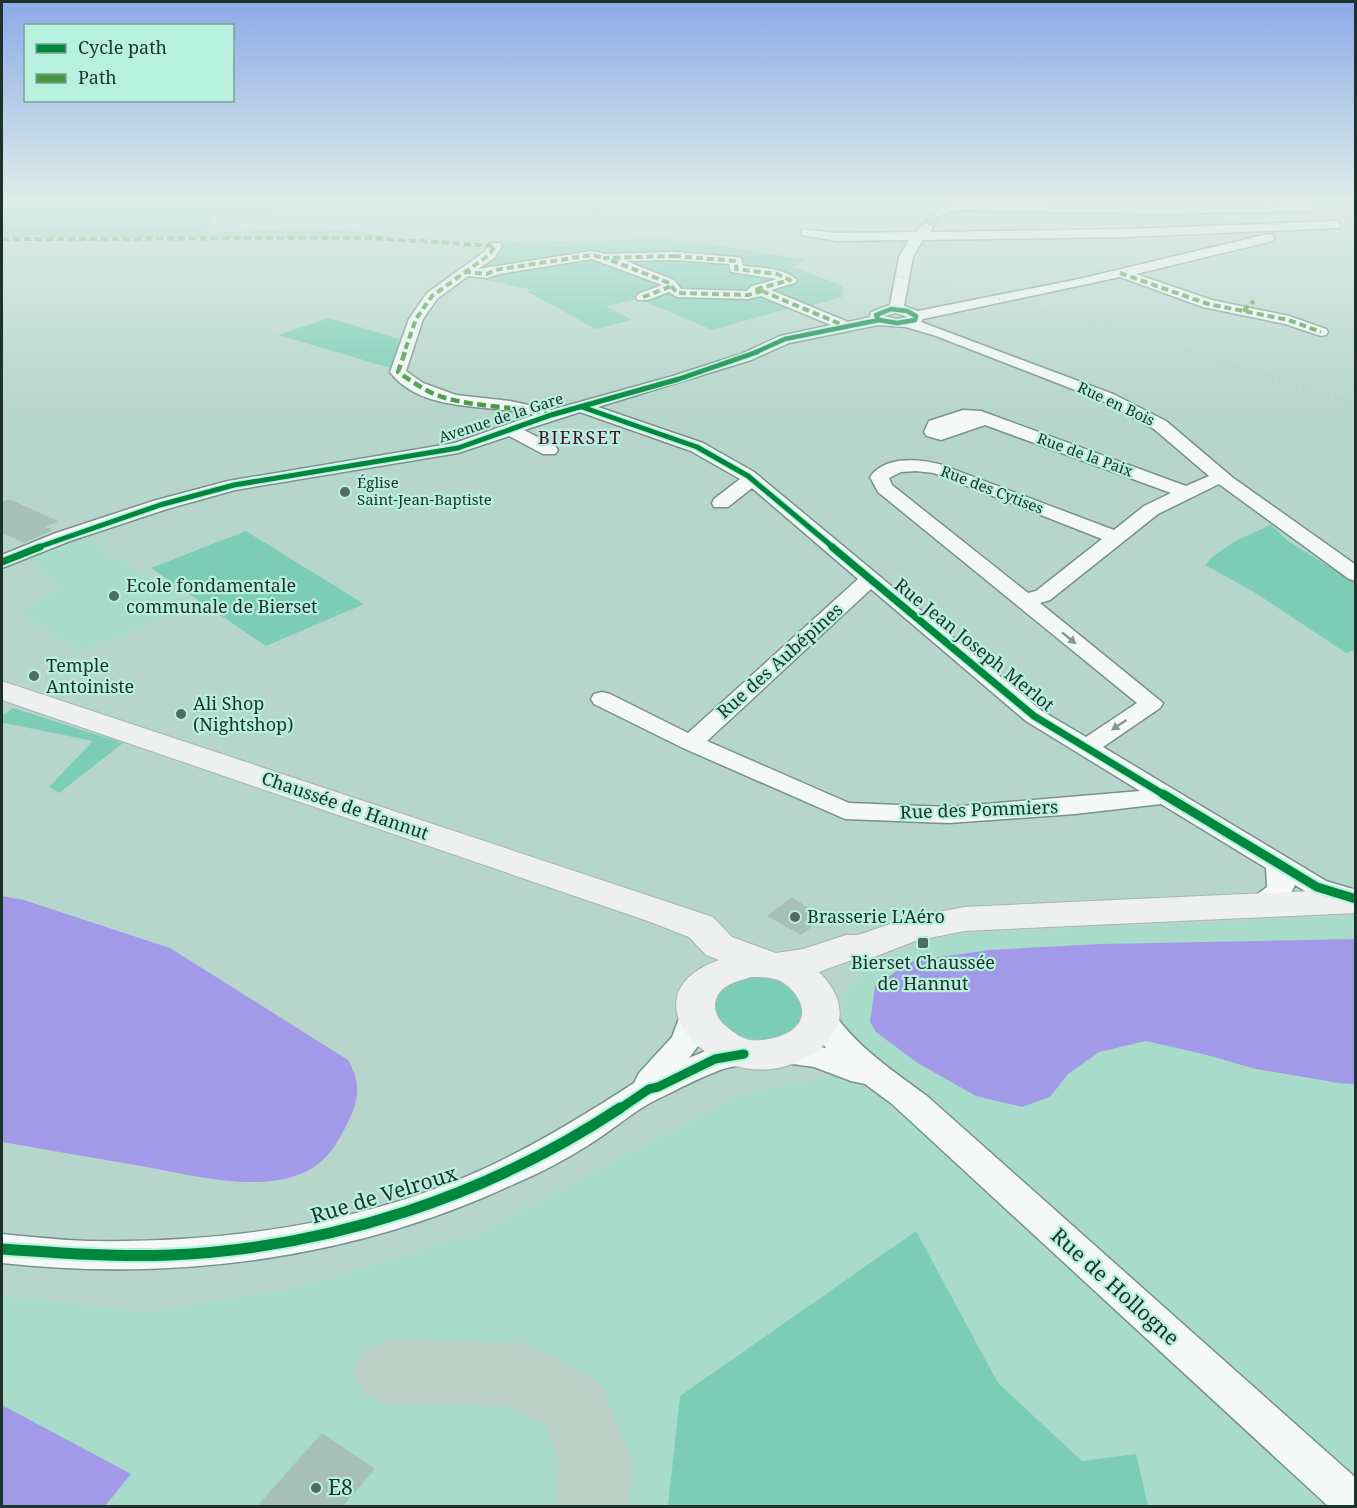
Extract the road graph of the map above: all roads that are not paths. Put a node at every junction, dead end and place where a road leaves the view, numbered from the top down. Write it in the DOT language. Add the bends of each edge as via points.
graph roads {
  1 [pos="468,269"];
  2 [pos="499,269"];
  3 [pos="634,269"];
  4 [pos="738,269"];
  5 [pos="904,269"];
  6 [pos="1135,269"];
  7 [pos="464,272"];
  8 [pos="1120,273"];
  9 [pos="672,286"];
  10 [pos="762,291"];
  11 [pos="643,297"];
  12 [pos="896,309"];
  13 [pos="912,319"];
  14 [pos="879,320"];
  15 [pos="846,326"];
  16 [pos="1321,332"];
  17 [pos="582,407"];
  18 [pos="551,415"];
  19 [pos="985,419"];
  20 [pos="511,430"];
  21 [pos="532,458"];
  22 [pos="1222,478"];
  23 [pos="752,479"];
  24 [pos="1185,492"];
  25 [pos="721,503"];
  26 [pos="1116,538"];
  27 [pos="2,562"];
  28 [pos="1356,575"];
  29 [pos="870,579"];
  30 [pos="1024,600"];
  31 [pos="2,690"];
  32 [pos="602,699"];
  33 [pos="691,743"];
  34 [pos="1086,748"];
  35 [pos="1164,796"];
  36 [pos="1279,865"];
  37 [pos="1356,900"];
  38 [pos="1261,905"];
  39 [pos="687,924"];
  40 [pos="861,948"];
  41 [pos="771,965"];
  42 [pos="699,998"];
  43 [pos="821,1009"];
  44 [pos="782,1053"];
  45 [pos="744,1054"];
  46 [pos="871,1073"];
  47 [pos="649,1089"];
  48 [pos="2,1249"];
  49 [pos="1356,1505"];
  1 -- 7 [label="street"];
  2 -- 7 [label="street" via="487,274"];
  3 -- 9 [label="street"];
  4 -- 10 [label="street" via="777,274 790,280 757,290"];
  5 -- 12 [label="street"];
  6 -- 8 [label="street"];
  7 -- 18 [label="street" via="432,296 416,319 398,372 412,384 453,402 520,406"];
  8 -- 13 [label="street"];
  8 -- 16 [label="street" via="1208,304 1248,306"];
  9 -- 10 [label="street" via="677,293 748,295"];
  9 -- 11 [label="street"];
  10 -- 15 [label="street"];
  12 -- 13 [label="street" via="907,311"];
  12 -- 14 [label="street" via="878,312"];
  13 -- 14 [label="street" via="890,323"];
  13 -- 22 [label="street, Rue en Bois" via="1107,397 1160,425"];
  14 -- 15 [label="street, Avenue de la Gare"];
  15 -- 17 [label="street, Avenue de la Gare" via="785,339 735,360"];
  17 -- 18 [label="street, Avenue de la Gare"];
  17 -- 23 [label="street, Rue Jean Joseph Merlot" via="697,447"];
  18 -- 20 [label="street, Avenue de la Gare"];
  19 -- 24 [label="street, Rue de la Paix"];
  20 -- 21 [label="street" via="556,447"];
  20 -- 27 [label="street, Avenue de la Gare" via="432,454 234,486 160,506"];
  22 -- 24 [label="street"];
  22 -- 28 [label="street, Rue en Bois"];
  23 -- 25 [label="street"];
  23 -- 29 [label="street, Rue Jean Joseph Merlot"];
  24 -- 26 [label="street" via="1151,510"];
  26 -- 30 [label="street" via="1043,596"];
  26 -- 30 [label="street, Rue des Cytises" via="939,469 901,466 879,477 884,488"];
  29 -- 33 [label="street, Rue des Aubépines"];
  29 -- 34 [label="street, Rue Jean Joseph Merlot" via="1034,716"];
  30 -- 34 [label="street, one-way" via="1152,703"];
  31 -- 39 [label="main road, Chaussée de Hannut"];
  32 -- 33 [label="street, Rue des Pommiers"];
  33 -- 35 [label="street, Rue des Pommiers" via="845,810 949,815"];
  34 -- 35 [label="street, Rue Jean Joseph Merlot"];
  35 -- 36 [label="street, Rue Jean Joseph Merlot"];
  36 -- 37 [label="street, Rue Jean Joseph Merlot" via="1317,887"];
  36 -- 38 [label="street" via="1281,887"];
  37 -- 38 [label="main road"];
  38 -- 40 [label="main road" via="964,919 908,930"];
  39 -- 41 [label="main road, Chaussée de Hannut" via="699,926 719,946"];
  39 -- 42 [label="main road" via="705,956"];
  40 -- 41 [label="main road" via="846,948 818,960"];
  40 -- 43 [label="main road" via="862,954 835,975"];
  41 -- 42 [label="main road" via="730,967 716,974"];
  41 -- 43 [label="main road" via="805,979 814,989"];
  42 -- 45 [label="main road" via="700,1027 711,1039"];
  42 -- 47 [label="street, Rue de Velroux" via="686,1042 650,1081"];
  43 -- 44 [label="main road" via="811,1036"];
  43 -- 46 [label="street, Rue de Hollogne" via="835,1039"];
  44 -- 45 [label="main road"];
  44 -- 46 [label="street, Rue de Hollogne" via="817,1056"];
  45 -- 47 [label="street, Rue de Velroux" via="715,1059"];
  46 -- 49 [label="street, Rue de Hollogne" via="916,1105"];
  47 -- 48 [label="street, Rue de Velroux" via="579,1135 526,1163 456,1193 360,1225 279,1242 158,1256 70,1256"];
}
